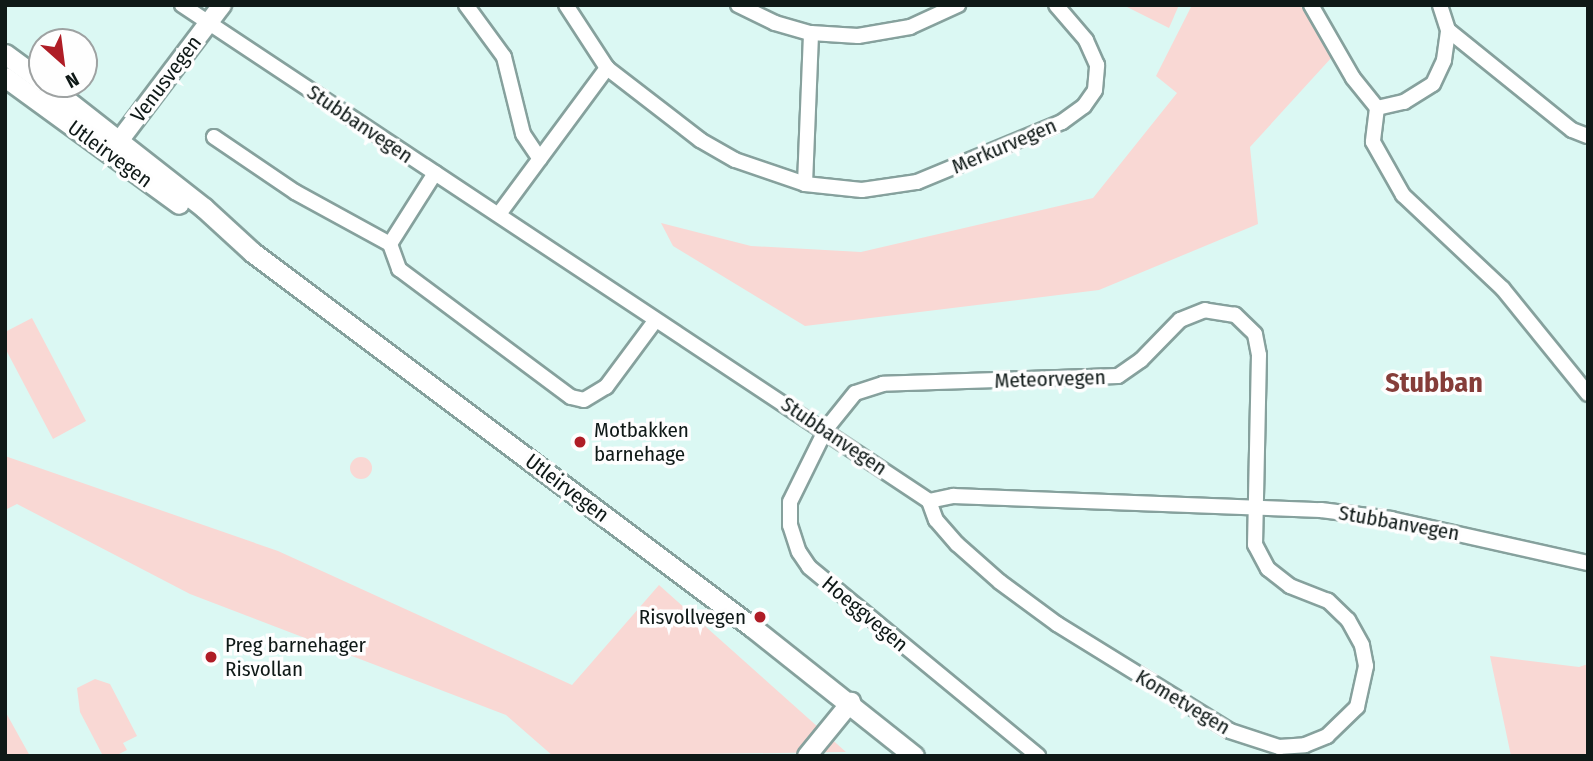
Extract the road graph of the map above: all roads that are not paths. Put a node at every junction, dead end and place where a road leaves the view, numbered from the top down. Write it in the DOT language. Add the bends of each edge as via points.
graph roads {
  1 [pos="182,5"];
  2 [pos="222,5"];
  3 [pos="466,5"];
  4 [pos="566,5"];
  5 [pos="738,5"];
  6 [pos="958,5"];
  7 [pos="1056,5"];
  8 [pos="1311,5"];
  9 [pos="1440,5"];
  10 [pos="208,23"];
  11 [pos="1448,30"];
  12 [pos="811,33"];
  13 [pos="5,54"];
  14 [pos="607,68"];
  15 [pos="28,71"];
  16 [pos="5,77"];
  17 [pos="60,98"];
  18 [pos="1377,108"];
  19 [pos="1588,136"];
  20 [pos="214,137"];
  21 [pos="114,147"];
  22 [pos="540,159"];
  23 [pos="435,173"];
  24 [pos="805,184"];
  25 [pos="499,214"];
  26 [pos="390,244"];
  27 [pos="655,321"];
  28 [pos="1588,394"];
  29 [pos="826,429"];
  30 [pos="929,502"];
  31 [pos="1255,506"];
  32 [pos="1588,563"];
  33 [pos="851,702"];
  34 [pos="807,756"];
  35 [pos="915,756"];
  36 [pos="1038,756"];
  1 -- 10 [label="street, Stubbanvegen"];
  2 -- 10 [label="street, Venusvegen"];
  3 -- 22 [label="street" via="504,57 523,134"];
  4 -- 14 [label="street, Merkurvegen"];
  5 -- 12 [label="street" via="775,23"];
  6 -- 12 [label="street" via="890,32"];
  7 -- 24 [label="street, Merkurvegen" via="1086,40 1097,65 1095,90 1076,114 899,187 862,190"];
  8 -- 18 [label="street" via="1353,78"];
  9 -- 11 [label="street"];
  10 -- 21 [label="street, Venusvegen"];
  10 -- 23 [label="street, Stubbanvegen"];
  11 -- 18 [label="street" via="1444,60 1433,84 1404,102"];
  11 -- 19 [label="street" via="1572,130"];
  12 -- 24 [label="street"];
  13 -- 15 [label="main road, Utleirvegen"];
  14 -- 22 [label="street"];
  14 -- 24 [label="street, Merkurvegen" via="699,140 735,160"];
  16 -- 21 [label="main road, Utleirvegen"];
  17 -- 21 [label="main road, Utleirvegen"];
  18 -- 28 [label="street" via="1373,142 1403,195 1503,289"];
  20 -- 26 [label="street" via="295,192"];
  21 -- 33 [label="main road, Utleirvegen" via="197,217 217,224"];
  22 -- 25 [label="street"];
  23 -- 25 [label="street, Stubbanvegen"];
  23 -- 26 [label="street"];
  25 -- 27 [label="street, Stubbanvegen"];
  26 -- 27 [label="street" via="399,268 416,283 571,397 584,400 606,387"];
  27 -- 29 [label="street, Stubbanvegen"];
  29 -- 30 [label="street, Stubbanvegen"];
  29 -- 31 [label="street, Meteorvegen" via="855,393 883,384 1118,376 1141,360 1180,320 1205,310 1226,312 1250,326 1258,343"];
  29 -- 36 [label="street, Hoeggvegen" via="790,502 790,525 799,552 809,567"];
  30 -- 31 [label="street, Stubbanvegen" via="953,496"];
  30 -- 31 [label="street, Kometvegen" via="936,520 957,544 1057,624 1230,732 1279,747 1305,745 1343,725 1357,707 1366,666 1362,645 1348,620 1328,601 1290,586 1260,559 1255,545"];
  31 -- 32 [label="street, Stubbanvegen" via="1391,519"];
  33 -- 34 [label="street"];
  33 -- 35 [label="main road, Utleirvegen"];
}
